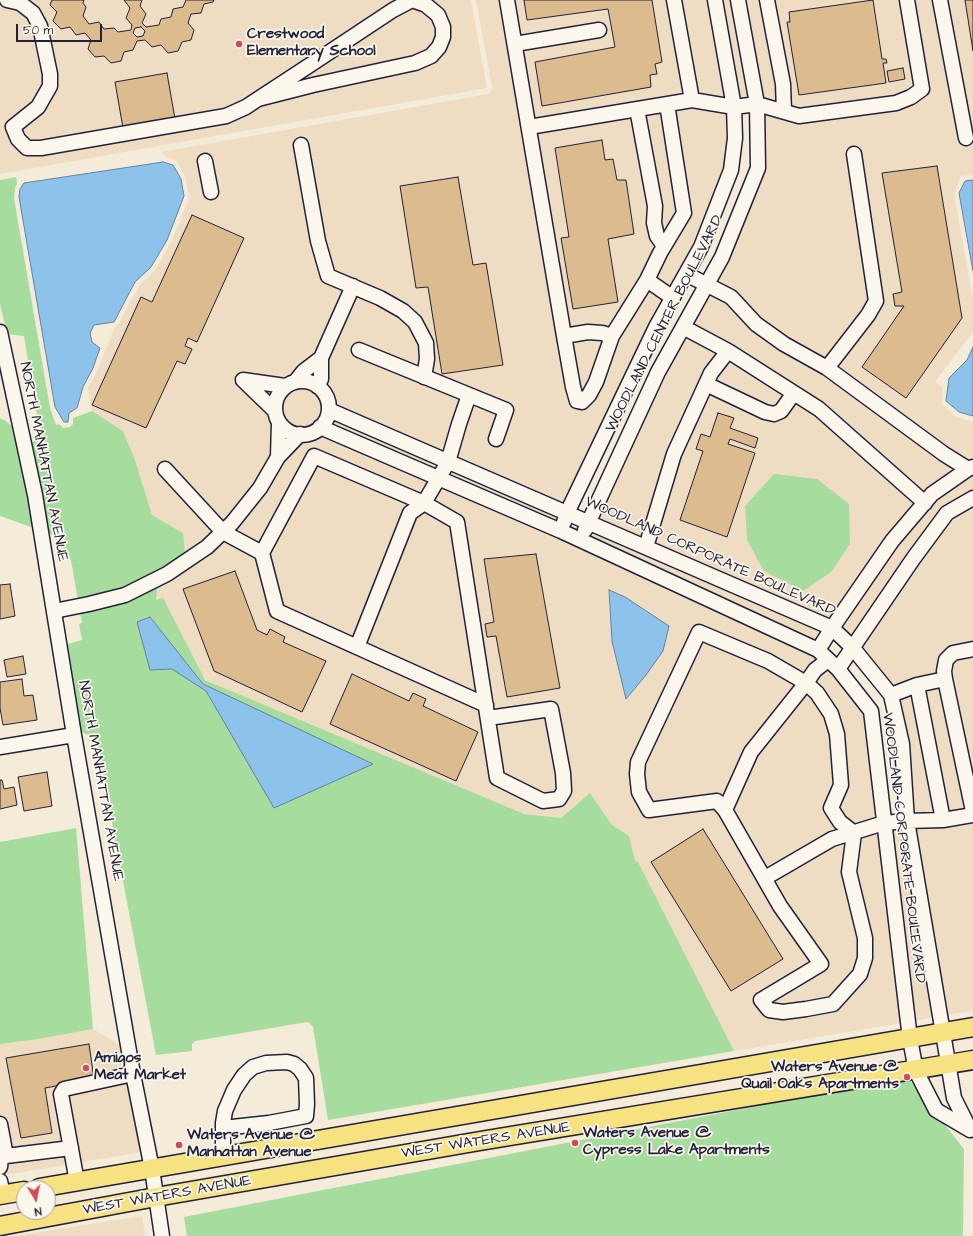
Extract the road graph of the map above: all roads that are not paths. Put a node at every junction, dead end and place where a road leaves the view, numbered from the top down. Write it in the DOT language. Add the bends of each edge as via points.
graph roads {
  1 [pos="8,0"];
  2 [pos="507,0"];
  3 [pos="674,0"];
  4 [pos="715,0"];
  5 [pos="738,0"];
  6 [pos="767,0"];
  7 [pos="907,0"];
  8 [pos="940,0"];
  9 [pos="599,30"];
  10 [pos="515,44"];
  11 [pos="258,99"];
  12 [pos="692,100"];
  13 [pos="667,104"];
  14 [pos="757,104"];
  15 [pos="734,107"];
  16 [pos="637,109"];
  17 [pos="784,112"];
  18 [pos="529,127"];
  19 [pos="966,138"];
  20 [pos="300,145"];
  21 [pos="854,154"];
  22 [pos="205,161"];
  23 [pos="211,192"];
  24 [pos="664,246"];
  25 [pos="686,274"];
  26 [pos="647,280"];
  27 [pos="706,284"];
  28 [pos="353,286"];
  29 [pos="670,302"];
  30 [pos="686,322"];
  31 [pos="0,332"];
  32 [pos="564,336"];
  33 [pos="612,336"];
  34 [pos="359,350"];
  35 [pos="728,351"];
  36 [pos="321,358"];
  37 [pos="827,368"];
  38 [pos="424,377"];
  39 [pos="290,384"];
  40 [pos="706,384"];
  41 [pos="318,386"];
  42 [pos="794,393"];
  43 [pos="469,395"];
  44 [pos="329,410"];
  45 [pos="277,416"];
  46 [pos="320,427"];
  47 [pos="300,434"];
  48 [pos="496,439"];
  49 [pos="278,457"];
  50 [pos="448,462"];
  51 [pos="971,468"];
  52 [pos="165,469"];
  53 [pos="438,477"];
  54 [pos="973,498"];
  55 [pos="424,503"];
  56 [pos="925,503"];
  57 [pos="567,513"];
  58 [pos="588,522"];
  59 [pos="561,531"];
  60 [pos="223,532"];
  61 [pos="581,540"];
  62 [pos="646,547"];
  63 [pos="262,553"];
  64 [pos="54,611"];
  65 [pos="832,628"];
  66 [pos="358,647"];
  67 [pos="852,647"];
  68 [pos="973,649"];
  69 [pos="828,660"];
  70 [pos="945,679"];
  71 [pos="806,683"];
  72 [pos="917,685"];
  73 [pos="891,695"];
  74 [pos="487,712"];
  75 [pos="74,735"];
  76 [pos="0,747"];
  77 [pos="725,810"];
  78 [pos="973,812"];
  79 [pos="973,815"];
  80 [pos="907,820"];
  81 [pos="944,820"];
  82 [pos="884,823"];
  83 [pos="854,833"];
  84 [pos="765,878"];
  85 [pos="973,1028"];
  86 [pos="943,1033"];
  87 [pos="910,1039"];
  88 [pos="973,1060"];
  89 [pos="949,1065"];
  90 [pos="916,1071"];
  91 [pos="133,1074"];
  92 [pos="0,1124"];
  93 [pos="223,1128"];
  94 [pos="971,1131"];
  95 [pos="71,1148"];
  96 [pos="223,1156"];
  97 [pos="3,1162"];
  98 [pos="152,1169"];
  99 [pos="77,1182"];
  100 [pos="56,1185"];
  101 [pos="1,1190"];
  102 [pos="16,1191"];
  103 [pos="156,1197"];
  104 [pos="0,1226"];
  105 [pos="162,1236"];
  1 -- 11 [label="street" via="20,3 33,13 40,26 50,74 50,86 38,107 12,127 18,139 27,148 41,148 226,116 246,108"];
  2 -- 10 [label="street"];
  3 -- 12 [label="street"];
  4 -- 15 [label="street, WOODLAND CENTER BOULEVARD"];
  5 -- 14 [label="street, WOODLAND CENTER BOULEVARD"];
  6 -- 17 [label="street" via="783,84"];
  7 -- 17 [label="street" via="922,89 896,103 799,116"];
  8 -- 19 [label="street"];
  9 -- 10 [label="street"];
  10 -- 18 [label="street"];
  11 -- 11 [label="street" via="415,63 431,56 439,48 443,37 443,27 438,15 426,5 412,0"];
  12 -- 13 [label="street"];
  12 -- 15 [label="street"];
  13 -- 16 [label="street"];
  13 -- 24 [label="street" via="684,213"];
  14 -- 15 [label="street"];
  14 -- 17 [label="street"];
  14 -- 27 [label="street, WOODLAND CENTER BOULEVARD" via="758,168 722,257"];
  15 -- 25 [label="street, WOODLAND CENTER BOULEVARD" via="735,138 731,170 701,248"];
  16 -- 18 [label="street"];
  16 -- 24 [label="street" via="655,206 654,223 657,236"];
  18 -- 32 [label="street"];
  20 -- 28 [label="street" via="318,241 328,276"];
  21 -- 37 [label="street" via="876,301"];
  22 -- 23 [label="street"];
  24 -- 26 [label="street"];
  25 -- 27 [label="street"];
  25 -- 29 [label="street, WOODLAND CENTER BOULEVARD"];
  26 -- 29 [label="street"];
  26 -- 33 [label="street"];
  27 -- 30 [label="street, WOODLAND CENTER BOULEVARD"];
  27 -- 37 [label="street" via="731,297 756,324 784,344"];
  28 -- 36 [label="street"];
  28 -- 38 [label="street" via="403,311 415,322 426,343"];
  29 -- 30 [label="street"];
  29 -- 57 [label="street, WOODLAND CENTER BOULEVARD"];
  30 -- 35 [label="street"];
  30 -- 58 [label="street, WOODLAND CENTER BOULEVARD" via="658,372"];
  31 -- 64 [label="street, NORTH MANHATTAN AVENUE" via="35,495"];
  32 -- 33 [label="street" via="588,332 602,332"];
  32 -- 33 [label="street" via="573,387 577,401 582,402 596,382"];
  34 -- 38 [label="street"];
  35 -- 40 [label="street"];
  35 -- 42 [label="street"];
  36 -- 39 [label="street"];
  36 -- 41 [label="street" via="321,379"];
  37 -- 51 [label="street" via="944,454"];
  38 -- 43 [label="street"];
  39 -- 41 [label="street" via="303,381"];
  39 -- 45 [label="street" via="279,393 275,402"];
  39 -- 45 [label="street" via="243,380"];
  40 -- 42 [label="street" via="774,414 781,411"];
  40 -- 62 [label="street" via="674,454"];
  41 -- 44 [label="street" via="324,392"];
  42 -- 56 [label="street" via="819,409"];
  43 -- 48 [label="street" via="506,410"];
  43 -- 50 [label="street"];
  44 -- 46 [label="street"];
  44 -- 50 [label="street, WOODLAND CORPORATE BOULEVARD"];
  45 -- 47 [label="street" via="284,428"];
  45 -- 49 [label="street"];
  46 -- 47 [label="street"];
  46 -- 53 [label="street, WOODLAND CORPORATE BOULEVARD"];
  47 -- 49 [label="street"];
  49 -- 60 [label="street" via="260,488"];
  50 -- 53 [label="street"];
  50 -- 57 [label="street, WOODLAND CORPORATE BOULEVARD"];
  51 -- 56 [label="street" via="932,494"];
  52 -- 60 [label="street"];
  53 -- 55 [label="street"];
  53 -- 59 [label="street, WOODLAND CORPORATE BOULEVARD"];
  54 -- 67 [label="street" via="947,513"];
  55 -- 63 [label="street" via="314,456"];
  55 -- 66 [label="street" via="410,513"];
  55 -- 74 [label="street" via="456,522"];
  56 -- 65 [label="street" via="892,541"];
  57 -- 58 [label="street, WOODLAND CORPORATE BOULEVARD"];
  57 -- 59 [label="street, WOODLAND CENTER BOULEVARD"];
  58 -- 61 [label="street, WOODLAND CENTER BOULEVARD"];
  58 -- 62 [label="street, WOODLAND CORPORATE BOULEVARD"];
  59 -- 61 [label="street, WOODLAND CORPORATE BOULEVARD"];
  60 -- 63 [label="street"];
  60 -- 64 [label="street" via="207,547 167,574 125,595"];
  61 -- 69 [label="street, WOODLAND CORPORATE BOULEVARD"];
  62 -- 65 [label="street, WOODLAND CORPORATE BOULEVARD"];
  63 -- 66 [label="street" via="277,610"];
  64 -- 75 [label="street, NORTH MANHATTAN AVENUE"];
  65 -- 67 [label="street, WOODLAND CORPORATE BOULEVARD"];
  65 -- 69 [label="street"];
  66 -- 74 [label="street"];
  67 -- 69 [label="street"];
  67 -- 73 [label="street, WOODLAND CORPORATE BOULEVARD"];
  68 -- 70 [label="street" via="953,653 946,660"];
  69 -- 71 [label="street" via="815,670"];
  69 -- 82 [label="street, WOODLAND CORPORATE BOULEVARD" via="871,711"];
  70 -- 72 [label="street"];
  70 -- 78 [label="street"];
  71 -- 77 [label="street" via="750,752"];
  71 -- 77 [label="street" via="768,661 699,632 638,762 639,792 650,810 717,801"];
  71 -- 83 [label="street" via="817,693 831,714 837,734 842,785 831,808 840,822"];
  72 -- 73 [label="street"];
  72 -- 81 [label="street"];
  73 -- 80 [label="street, WOODLAND CORPORATE BOULEVARD" via="902,744"];
  74 -- 74 [label="street" via="497,778 543,801 558,799 564,791 563,773 551,709"];
  75 -- 76 [label="street"];
  75 -- 91 [label="street, NORTH MANHATTAN AVENUE"];
  77 -- 84 [label="street"];
  79 -- 81 [label="street"];
  80 -- 81 [label="street"];
  80 -- 82 [label="street"];
  80 -- 86 [label="street, WOODLAND CORPORATE BOULEVARD"];
  82 -- 83 [label="street"];
  82 -- 87 [label="street, WOODLAND CORPORATE BOULEVARD"];
  83 -- 84 [label="street" via="832,839"];
  83 -- 84 [label="street" via="849,872 865,938 865,958 860,974 833,1004 783,1012 769,1010 761,1000 821,964 780,906"];
  85 -- 86 [label="main road, WEST WATERS AVENUE"];
  86 -- 87 [label="main road, WEST WATERS AVENUE"];
  86 -- 89 [label="street, WOODLAND CORPORATE BOULEVARD"];
  87 -- 90 [label="street, WOODLAND CORPORATE BOULEVARD"];
  87 -- 96 [label="main road, WEST WATERS AVENUE"];
  88 -- 89 [label="main road, WEST WATERS AVENUE"];
  89 -- 90 [label="main road, WEST WATERS AVENUE"];
  89 -- 94 [label="street, WOODLAND CORPORATE BOULEVARD" via="954,1098"];
  90 -- 94 [label="street, WOODLAND CORPORATE BOULEVARD" via="936,1110"];
  90 -- 103 [label="main road, WEST WATERS AVENUE"];
  91 -- 95 [label="street" via="64,1089 60,1094"];
  91 -- 98 [label="street, NORTH MANHATTAN AVENUE"];
  92 -- 97 [label="street"];
  93 -- 93 [label="street" via="225,1111 234,1090 253,1067 266,1063 287,1062 300,1069 306,1078 306,1116"];
  93 -- 96 [label="street"];
  95 -- 97 [label="street"];
  95 -- 99 [label="street"];
  96 -- 98 [label="main road, WEST WATERS AVENUE"];
  98 -- 99 [label="main road, WEST WATERS AVENUE"];
  98 -- 103 [label="street, NORTH MANHATTAN AVENUE"];
  99 -- 100 [label="main road, WEST WATERS AVENUE"];
  101 -- 102 [label="main road"];
  103 -- 104 [label="main road, WEST WATERS AVENUE"];
  103 -- 105 [label="street, NORTH MANHATTAN AVENUE"];
}
